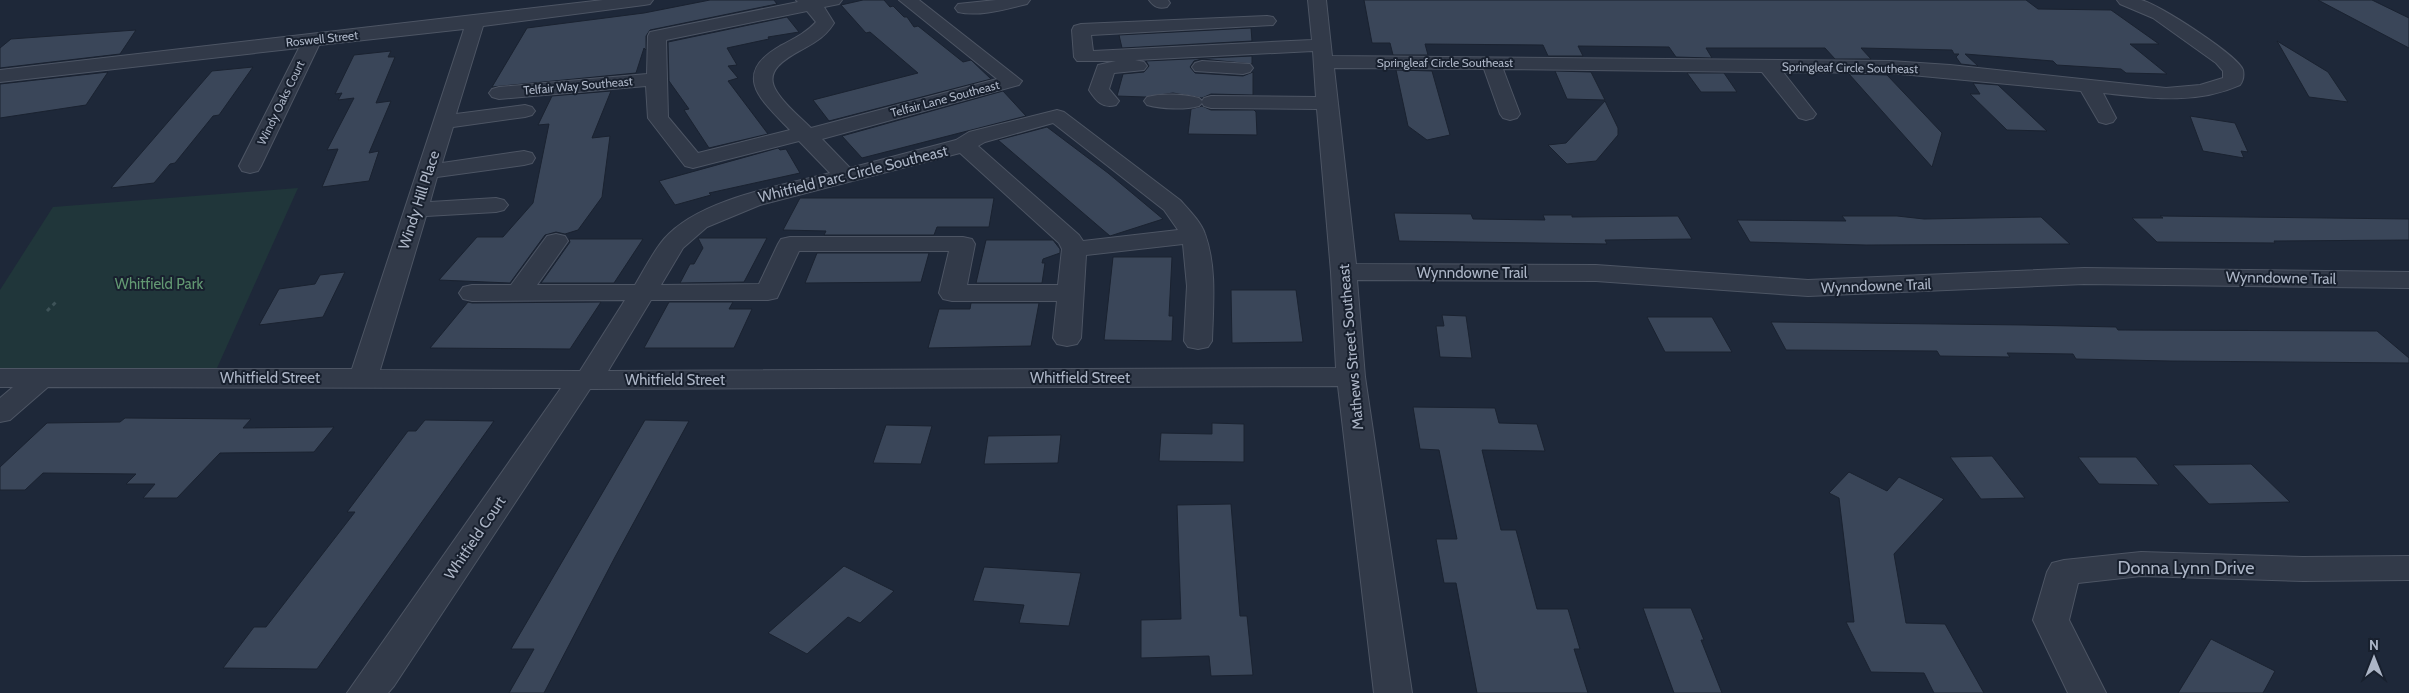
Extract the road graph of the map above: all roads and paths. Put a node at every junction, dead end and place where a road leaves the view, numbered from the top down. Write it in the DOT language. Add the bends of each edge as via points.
graph roads {
  1 [pos="644,0"];
  2 [pos="833,0"];
  3 [pos="908,0"];
  4 [pos="1020,0"];
  5 [pos="1317,0"];
  6 [pos="2126,0"];
  7 [pos="808,2"];
  8 [pos="964,8"];
  9 [pos="1267,20"];
  10 [pos="476,22"];
  11 [pos="312,40"];
  12 [pos="1323,53"];
  13 [pos="1491,63"];
  14 [pos="1768,66"];
  15 [pos="1243,68"];
  16 [pos="0,76"];
  17 [pos="656,79"];
  18 [pos="2089,87"];
  19 [pos="499,94"];
  20 [pos="1109,101"];
  21 [pos="1154,102"];
  22 [pos="1327,103"];
  23 [pos="525,111"];
  24 [pos="1510,114"];
  25 [pos="1806,114"];
  26 [pos="2106,118"];
  27 [pos="444,122"];
  28 [pos="805,135"];
  29 [pos="964,145"];
  30 [pos="524,158"];
  31 [pos="250,166"];
  32 [pos="428,172"];
  33 [pos="844,176"];
  34 [pos="496,205"];
  35 [pos="416,210"];
  36 [pos="1194,235"];
  37 [pos="556,241"];
  38 [pos="1074,249"];
  39 [pos="1344,272"];
  40 [pos="2409,280"];
  41 [pos="472,293"];
  42 [pos="518,293"];
  43 [pos="642,293"];
  44 [pos="1072,293"];
  45 [pos="58,300"];
  46 [pos="47,311"];
  47 [pos="1067,338"];
  48 [pos="1198,341"];
  49 [pos="1351,377"];
  50 [pos="0,378"];
  51 [pos="42,378"];
  52 [pos="363,378"];
  53 [pos="585,380"];
  54 [pos="0,413"];
  55 [pos="2409,568"];
  56 [pos="366,693"];
  57 [pos="1393,693"];
  58 [pos="2087,693"];
  1 -- 10 [label="street, Roswell Street"];
  2 -- 7 [label="street, Telfair Lane Southeast"];
  3 -- 28 [label="street, Telfair Lane Southeast" via="1012,81"];
  4 -- 8 [label="street"];
  5 -- 12 [label="street, Mathews Street Southeast"];
  6 -- 18 [label="street, Springleaf Circle Southeast" via="2159,14 2222,59 2233,70 2234,81 2217,89 2195,93 2142,93"];
  7 -- 17 [label="street, Telfair Lane Southeast" via="657,36"];
  7 -- 28 [label="street" via="823,19 822,28 775,58 761,79 767,94"];
  9 -- 12 [label="street, Springleaf Circle Southeast" via="1081,30 1084,56 1277,44"];
  10 -- 11 [label="street, Roswell Street"];
  10 -- 27 [label="street, Windy Hill Place"];
  11 -- 16 [label="street, Roswell Street"];
  11 -- 31 [label="street, Windy Oaks Court"];
  12 -- 13 [label="street, Springleaf Circle Southeast"];
  12 -- 22 [label="street, Mathews Street Southeast"];
  13 -- 14 [label="street, Springleaf Circle Southeast"];
  13 -- 24 [label="street"];
  14 -- 18 [label="street, Springleaf Circle Southeast" via="1890,67"];
  14 -- 25 [label="street"];
  15 -- 20 [label="street" via="1121,66 1105,69 1099,90"];
  17 -- 19 [label="street, Telfair Way Southeast"];
  17 -- 28 [label="street, Telfair Lane Southeast" via="658,118 694,161"];
  18 -- 26 [label="street"];
  21 -- 22 [label="street" via="1289,98"];
  22 -- 39 [label="street, Mathews Street Southeast"];
  23 -- 27 [label="street"];
  27 -- 32 [label="street, Windy Hill Place"];
  28 -- 33 [label="street"];
  29 -- 33 [label="street, Whitfield Parc Circle Southeast"];
  29 -- 36 [label="street" via="977,138 1057,116 1182,214"];
  29 -- 38 [label="street, Whitfield Parc Circle Southeast" via="1070,240"];
  30 -- 32 [label="street"];
  32 -- 35 [label="street, Windy Hill Place"];
  33 -- 43 [label="street, Whitfield Parc Circle Southeast" via="752,200 699,222 673,244"];
  34 -- 35 [label="street"];
  35 -- 52 [label="street, Windy Hill Place"];
  36 -- 38 [label="street"];
  36 -- 48 [label="street" via="1199,262"];
  37 -- 42 [label="street"];
  38 -- 44 [label="street"];
  39 -- 40 [label="street, Wynndowne Trail" via="1596,273 1808,288 2084,276"];
  39 -- 49 [label="street, Mathews Street Southeast"];
  41 -- 42 [label="street"];
  42 -- 43 [label="street"];
  43 -- 44 [label="street" via="768,292 790,244 963,244 952,293"];
  43 -- 53 [label="street, Whitfield Parc Circle Southeast"];
  44 -- 47 [label="street"];
  45 -- 46 [label="path"];
  49 -- 53 [label="street, Whitfield Street"];
  49 -- 57 [label="street, Mathews Street Southeast"];
  50 -- 51 [label="street, Whitfield Street"];
  51 -- 52 [label="street, Whitfield Street"];
  51 -- 54 [label="street"];
  52 -- 53 [label="street, Whitfield Street"];
  53 -- 56 [label="street, Whitfield Court"];
  55 -- 58 [label="street, Donna Lynn Drive" via="2303,569 2141,564 2064,572 2051,620"];
}
